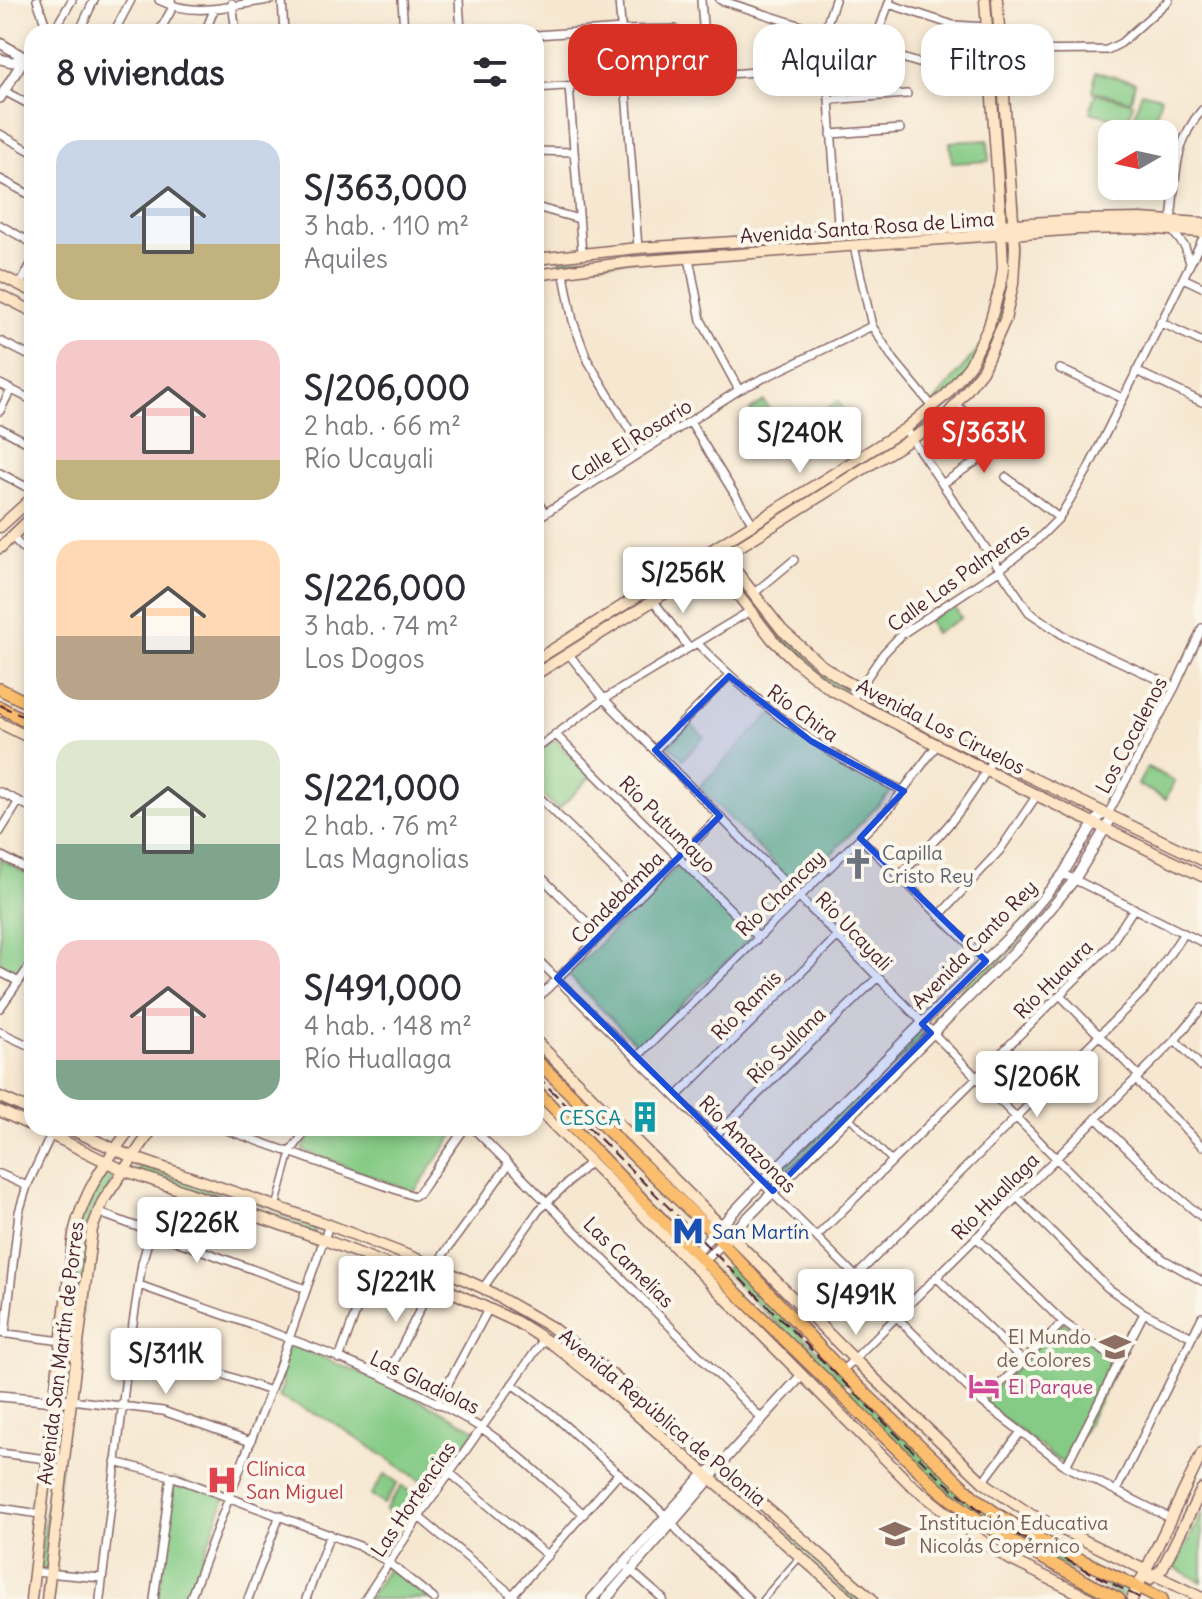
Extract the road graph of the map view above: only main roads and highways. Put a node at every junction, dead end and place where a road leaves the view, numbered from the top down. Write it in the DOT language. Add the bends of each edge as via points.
graph roads {
  1 [pos="985,0"];
  2 [pos="997,0"];
  3 [pos="1202,223"];
  4 [pos="1171,225"];
  5 [pos="1014,229"];
  6 [pos="1001,230"];
  7 [pos="1202,232"];
  8 [pos="544,258"];
  9 [pos="544,274"];
  10 [pos="0,275"];
  11 [pos="24,287"];
  12 [pos="0,295"];
  13 [pos="24,307"];
  14 [pos="987,331"];
  15 [pos="999,337"];
  16 [pos="970,365"];
  17 [pos="982,371"];
  18 [pos="879,446"];
  19 [pos="885,456"];
  20 [pos="823,480"];
  21 [pos="830,491"];
  22 [pos="24,503"];
  23 [pos="5,515"];
  24 [pos="24,525"];
  25 [pos="0,527"];
  26 [pos="0,548"];
  27 [pos="721,551"];
  28 [pos="706,553"];
  29 [pos="714,563"];
  30 [pos="544,655"];
  31 [pos="544,669"];
  32 [pos="0,689"];
  33 [pos="24,701"];
  34 [pos="0,707"];
  35 [pos="24,720"];
  36 [pos="0,723"];
  37 [pos="24,735"];
  38 [pos="1202,860"];
  39 [pos="1202,876"];
  40 [pos="544,1049"];
  41 [pos="544,1067"];
  42 [pos="0,1097"];
  43 [pos="544,1098"];
  44 [pos="24,1108"];
  45 [pos="0,1111"];
  46 [pos="544,1115"];
  47 [pos="24,1122"];
  48 [pos="53,1136"];
  49 [pos="86,1136"];
  50 [pos="125,1136"];
  51 [pos="147,1136"];
  52 [pos="114,1149"];
  53 [pos="132,1157"];
  54 [pos="105,1161"];
  55 [pos="123,1170"];
  56 [pos="716,1228"];
  57 [pos="726,1239"];
  58 [pos="696,1260"];
  59 [pos="1202,1453"];
  60 [pos="1202,1489"];
  61 [pos="1149,1573"];
  62 [pos="1138,1587"];
  63 [pos="1202,1598"];
  64 [pos="31,1599"];
  65 [pos="47,1599"];
  66 [pos="849,1599"];
  67 [pos="872,1599"];
  68 [pos="1091,1599"];
  69 [pos="1119,1599"];
  70 [pos="1132,1599"];
  71 [pos="1162,1599"];
  1 -- 6 [label="main road"];
  2 -- 5 [label="main road"];
  3 -- 4 [label="main road, Avenida Santa Rosa de Lima"];
  4 -- 5 [label="main road, Avenida Santa Rosa de Lima" via="1078,220"];
  4 -- 7 [label="main road, Avenida Santa Rosa de Lima"];
  5 -- 6 [label="main road, Avenida Santa Rosa de Lima"];
  5 -- 15 [label="main road" via="1013,284"];
  6 -- 8 [label="main road, Avenida Santa Rosa de Lima" via="638,248"];
  6 -- 9 [label="main road, Avenida Santa Rosa de Lima"];
  6 -- 14 [label="main road" via="1000,287"];
  10 -- 11 [label="main road"];
  12 -- 13 [label="main road"];
  14 -- 15 [label="main road"];
  14 -- 16 [label="main road"];
  15 -- 17 [label="main road"];
  16 -- 17 [label="main road"];
  16 -- 18 [label="main road" via="933,407"];
  17 -- 19 [label="main road" via="948,414"];
  18 -- 19 [label="main road"];
  18 -- 20 [label="main road"];
  19 -- 21 [label="main road"];
  20 -- 21 [label="main road"];
  20 -- 27 [label="main road"];
  21 -- 27 [label="main road"];
  22 -- 23 [label="main road"];
  23 -- 25 [label="main road"];
  24 -- 26 [label="main road"];
  27 -- 28 [label="main road"];
  27 -- 29 [label="main road"];
  27 -- 38 [label="main road, Avenida Los Ciruelos" via="800,647 859,690"];
  28 -- 29 [label="main road, Avenida Los Ciruelos"];
  28 -- 30 [label="main road"];
  29 -- 31 [label="main road"];
  29 -- 39 [label="main road, Avenida Los Ciruelos" via="795,661 851,701"];
  32 -- 33 [label="main road"];
  34 -- 35 [label="main road"];
  36 -- 37 [label="main road"];
  40 -- 56 [label="main road"];
  41 -- 56 [label="main road"];
  42 -- 44 [label="main road"];
  43 -- 58 [label="main road"];
  45 -- 47 [label="main road, Avenida República de Polonia"];
  46 -- 58 [label="main road"];
  48 -- 54 [label="main road, Avenida República de Polonia"];
  49 -- 52 [label="main road, Avenida República de Polonia"];
  50 -- 52 [label="main road, Avenida San Martín de Porres"];
  51 -- 53 [label="main road, Avenida San Martín de Porres"];
  52 -- 53 [label="main road, Avenida República de Polonia"];
  52 -- 54 [label="main road, Avenida San Martín de Porres"];
  53 -- 55 [label="main road, Avenida San Martín de Porres"];
  53 -- 67 [label="main road, Avenida República de Polonia" via="435,1266 567,1338"];
  54 -- 55 [label="main road, Avenida República de Polonia"];
  54 -- 64 [label="main road, Avenida San Martín de Porres" via="76,1225"];
  55 -- 65 [label="main road, Avenida San Martín de Porres" via="97,1212 88,1253"];
  55 -- 66 [label="main road, Avenida República de Polonia" via="375,1259 489,1308 544,1339"];
  56 -- 57 [label="main road"];
  57 -- 61 [label="main road" via="983,1482 1030,1514"];
  57 -- 62 [label="main road" via="842,1371 990,1510"];
  58 -- 68 [label="main road" via="909,1483 1011,1560"];
  58 -- 69 [label="main road" via="964,1511"];
  59 -- 61 [label="main road"];
  60 -- 61 [label="main road" via="1162,1569"];
  61 -- 62 [label="main road"];
  61 -- 63 [label="main road"];
  62 -- 70 [label="main road"];
  62 -- 71 [label="main road"];
}
